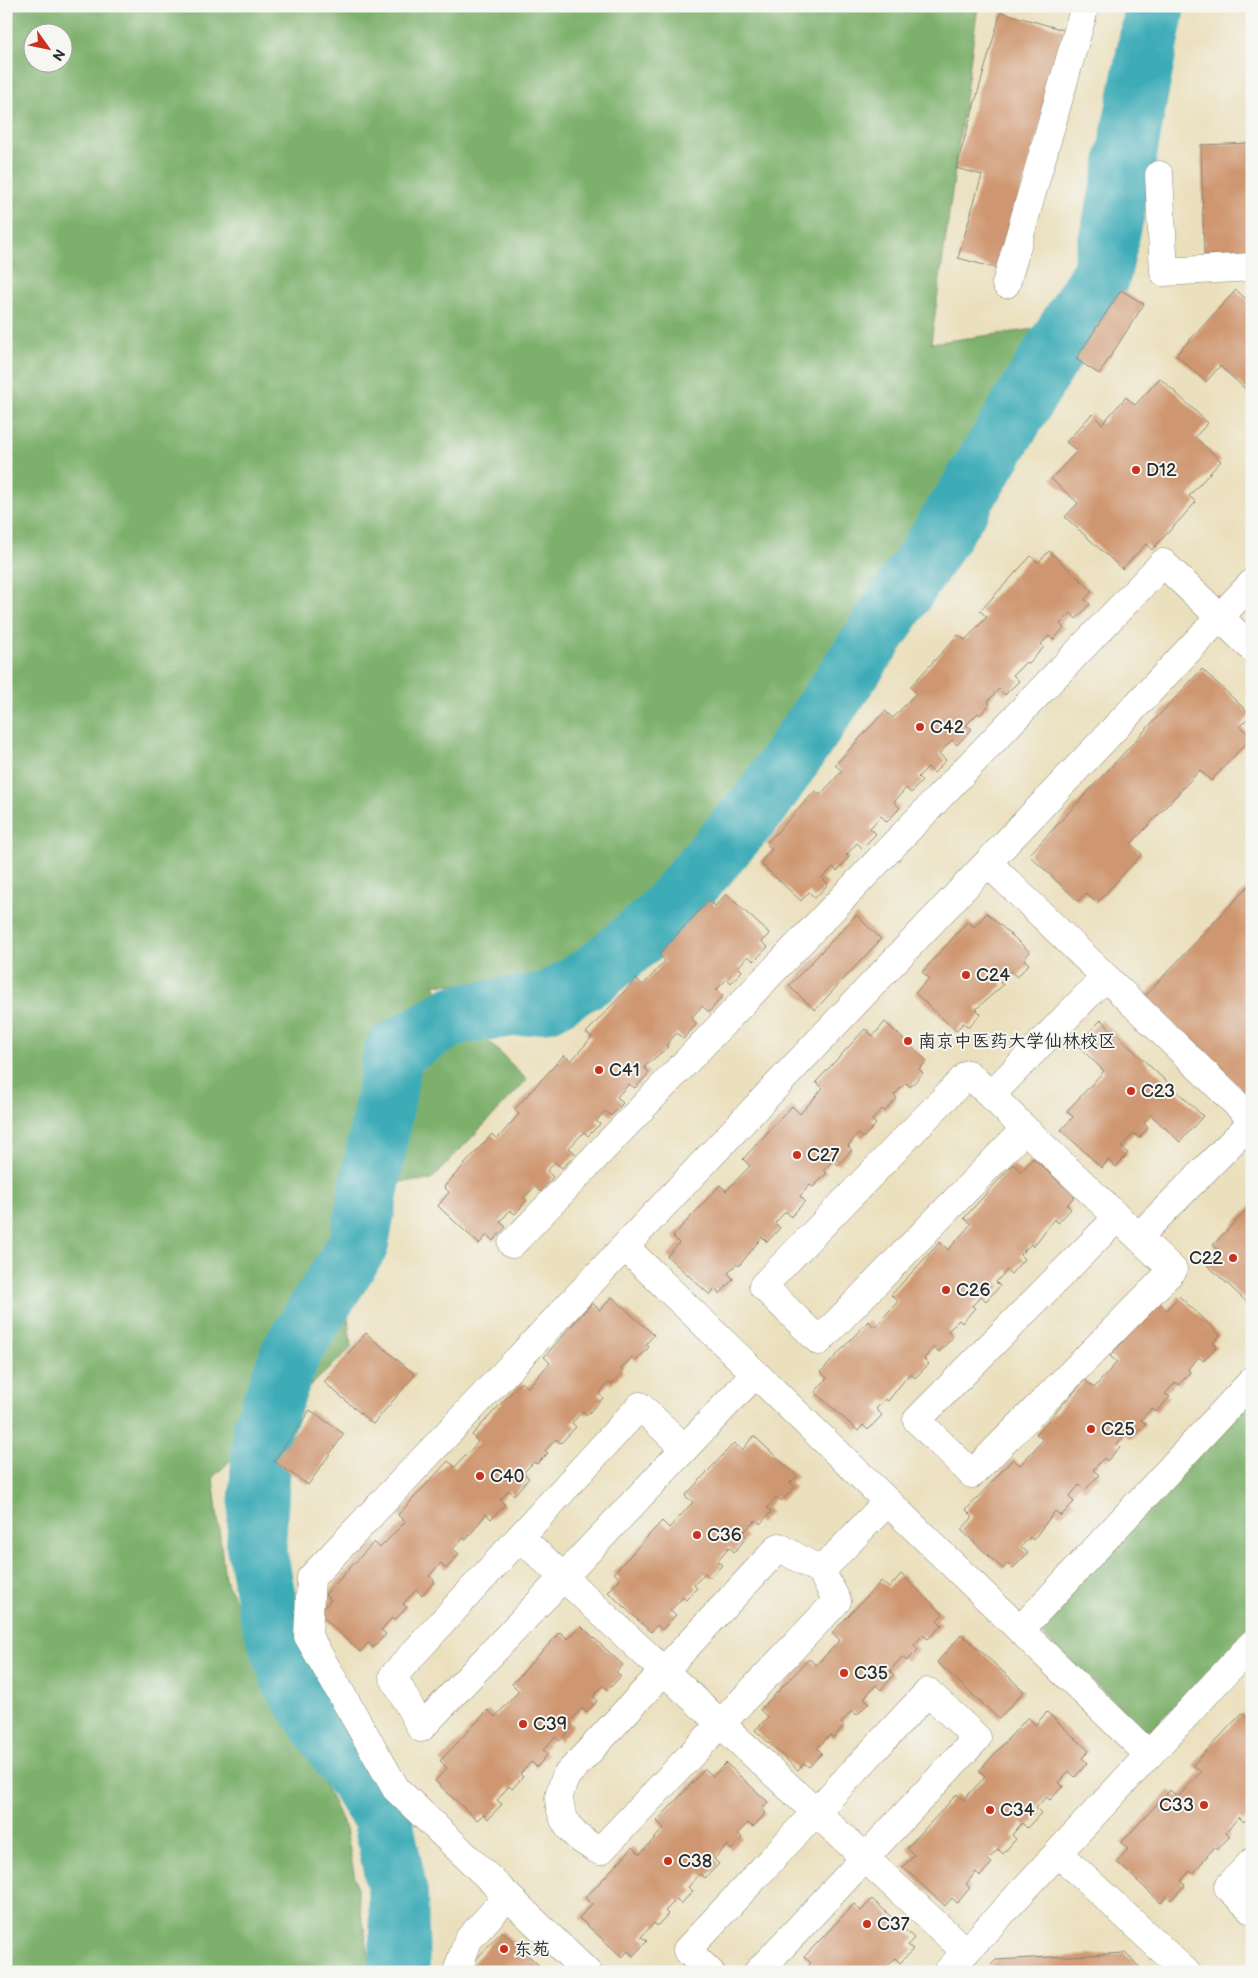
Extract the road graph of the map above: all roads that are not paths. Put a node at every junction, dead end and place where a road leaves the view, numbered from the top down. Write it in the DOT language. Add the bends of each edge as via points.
graph roads {
  1 [pos="1077,8"];
  2 [pos="1159,175"];
  3 [pos="1252,267"];
  4 [pos="1006,284"];
  5 [pos="1252,583"];
  6 [pos="1219,618"];
  7 [pos="1252,648"];
  8 [pos="988,863"];
  9 [pos="1105,977"];
  10 [pos="991,1095"];
  11 [pos="1252,1120"];
  12 [pos="1025,1128"];
  13 [pos="1118,1217"];
  14 [pos="1139,1236"];
  15 [pos="512,1244"];
  16 [pos="624,1247"];
  17 [pos="755,1374"];
  18 [pos="1252,1381"];
  19 [pos="684,1448"];
  20 [pos="887,1502"];
  21 [pos="520,1537"];
  22 [pos="821,1571"];
  23 [pos="563,1577"];
  24 [pos="1020,1630"];
  25 [pos="1252,1644"];
  26 [pos="664,1671"];
  27 [pos="721,1724"];
  28 [pos="1149,1755"];
  29 [pos="816,1812"];
  30 [pos="1058,1853"];
  31 [pos="865,1858"];
  32 [pos="1252,1862"];
  33 [pos="508,1896"];
  34 [pos="1252,1910"];
  35 [pos="966,1952"];
  36 [pos="457,1972"];
  37 [pos="587,1972"];
  38 [pos="710,1972"];
  39 [pos="758,1972"];
  40 [pos="947,1972"];
  41 [pos="1186,1972"];
  1 -- 4 [label="lane"];
  2 -- 3 [label="lane" via="1164,272"];
  5 -- 6 [label="lane"];
  6 -- 7 [label="lane"];
  6 -- 8 [label="lane"];
  6 -- 15 [label="lane" via="1163,563"];
  8 -- 9 [label="lane"];
  8 -- 16 [label="lane"];
  9 -- 10 [label="lane"];
  9 -- 11 [label="lane"];
  10 -- 12 [label="lane"];
  10 -- 12 [label="lane" via="968,1074 763,1286 819,1341"];
  11 -- 14 [label="lane"];
  12 -- 13 [label="lane"];
  13 -- 14 [label="lane"];
  13 -- 14 [label="lane" via="917,1420 972,1474 1173,1270"];
  16 -- 17 [label="lane"];
  16 -- 33 [label="lane" via="310,1578 308,1636 396,1789"];
  17 -- 19 [label="lane"];
  17 -- 20 [label="lane"];
  18 -- 24 [label="lane"];
  19 -- 21 [label="lane" via="640,1406"];
  19 -- 23 [label="lane"];
  20 -- 22 [label="lane"];
  20 -- 24 [label="lane"];
  21 -- 23 [label="lane"];
  21 -- 23 [label="lane" via="393,1676 421,1728"];
  22 -- 26 [label="lane" via="779,1547"];
  22 -- 27 [label="lane" via="837,1601"];
  23 -- 26 [label="lane"];
  24 -- 28 [label="lane"];
  25 -- 28 [label="lane"];
  26 -- 27 [label="lane"];
  26 -- 27 [label="lane" via="566,1776 559,1797 565,1824 579,1841 600,1851"];
  27 -- 29 [label="lane"];
  28 -- 30 [label="lane"];
  29 -- 31 [label="lane"];
  29 -- 31 [label="lane" via="928,1692 935,1698 977,1738"];
  29 -- 38 [label="lane" via="687,1950"];
  30 -- 35 [label="lane"];
  30 -- 41 [label="lane"];
  31 -- 35 [label="lane"];
  31 -- 39 [label="lane"];
  32 -- 34 [label="lane" via="1228,1887"];
  33 -- 36 [label="lane" via="468,1940"];
  33 -- 37 [label="lane"];
  35 -- 40 [label="lane"];
}
